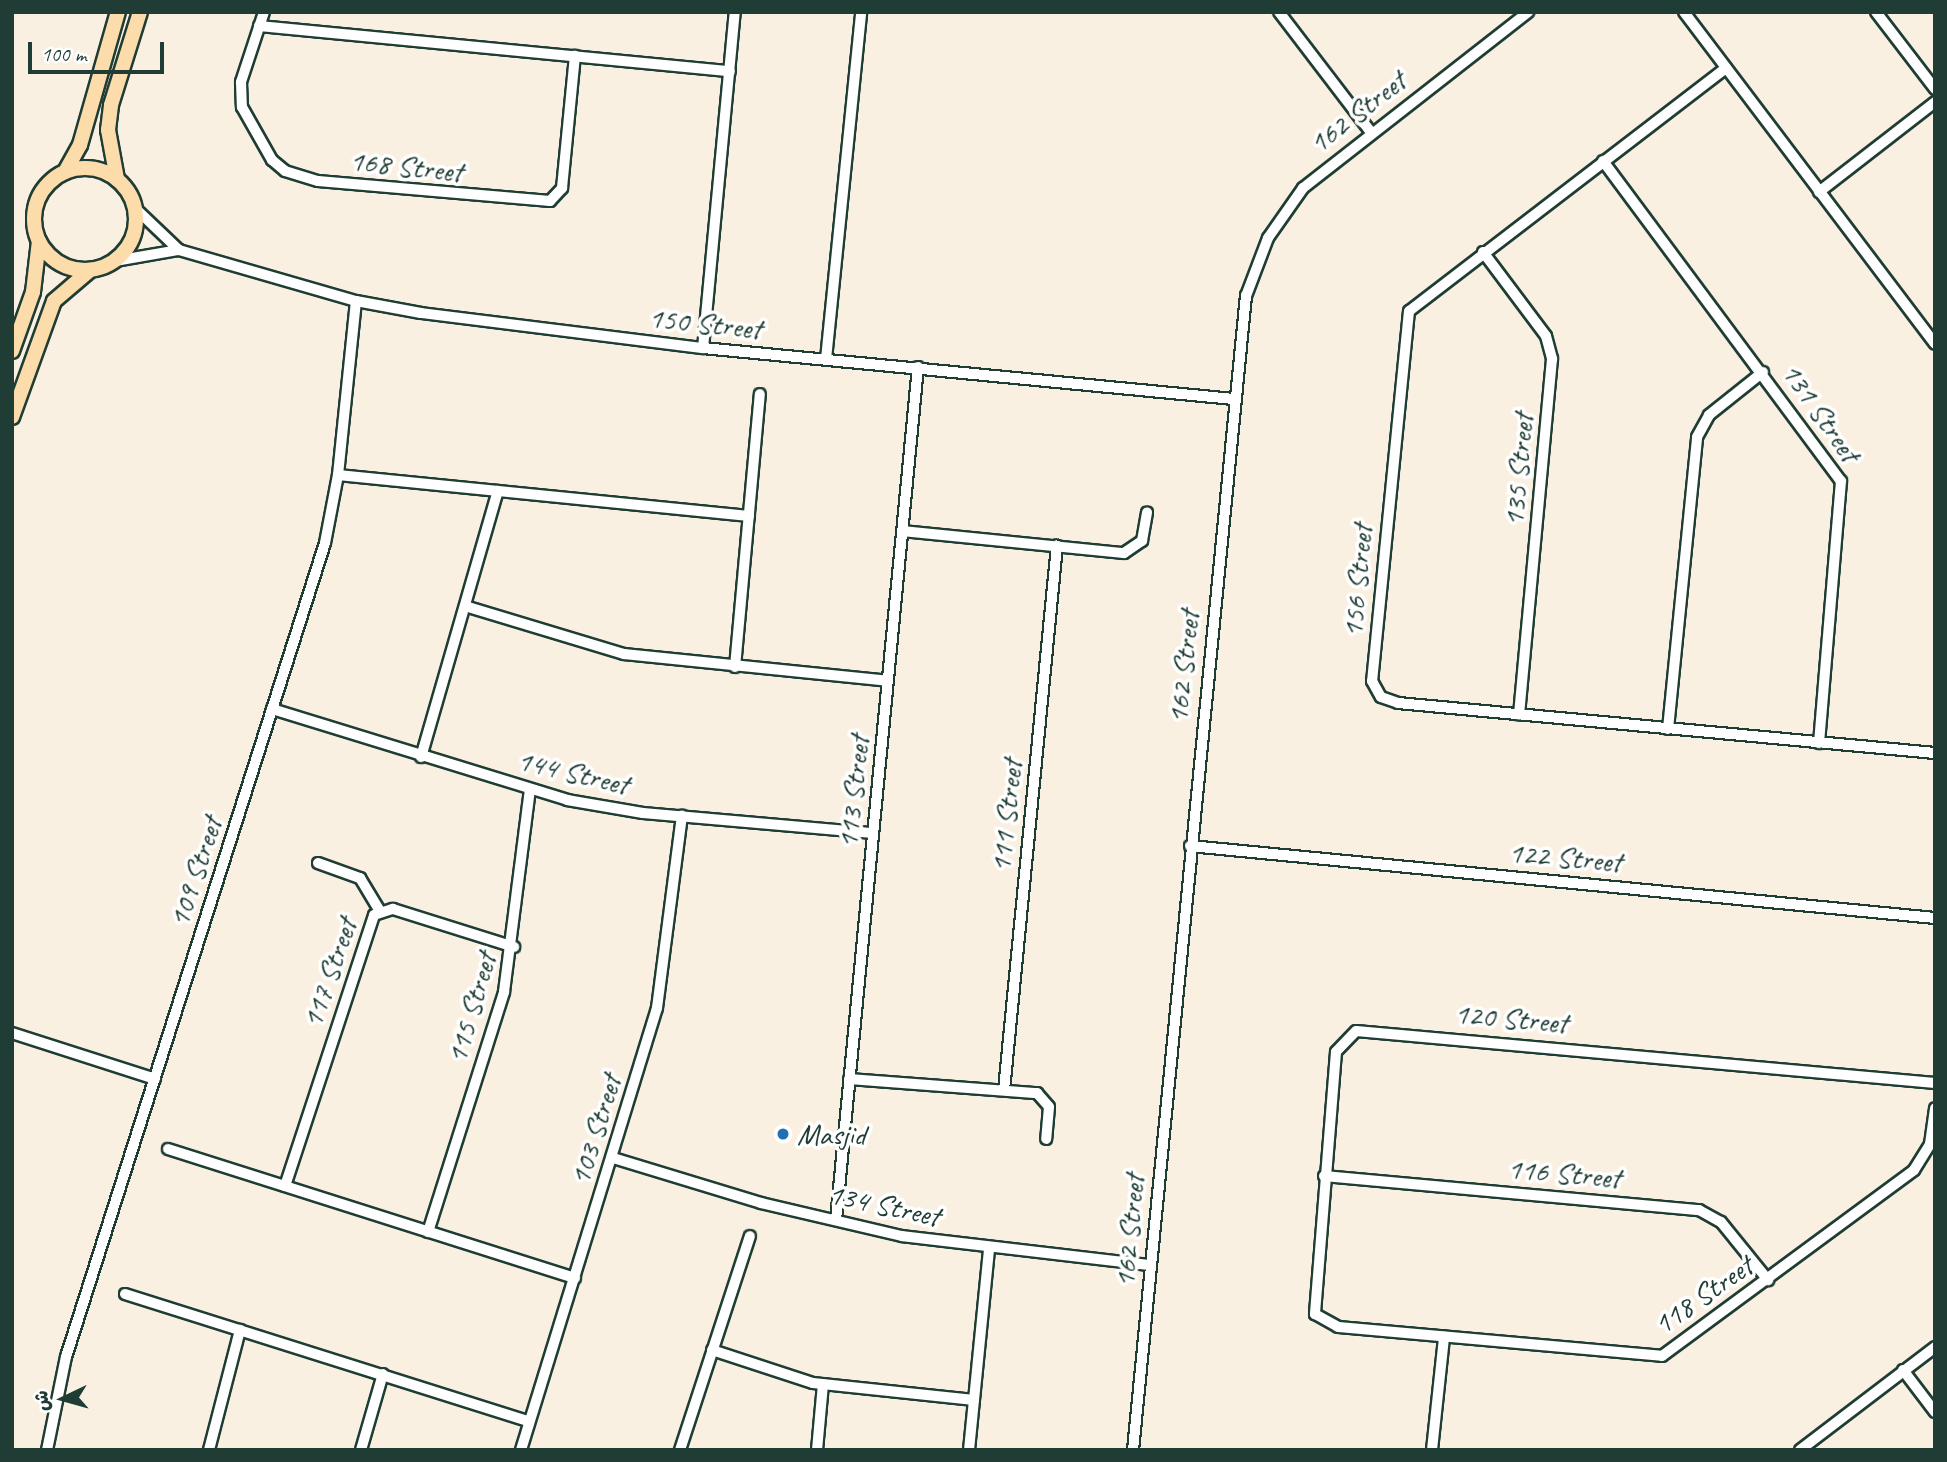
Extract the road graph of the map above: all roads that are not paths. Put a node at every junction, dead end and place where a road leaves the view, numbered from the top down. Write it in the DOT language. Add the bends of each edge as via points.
graph roads {
  1 [pos="118,12"];
  2 [pos="140,12"];
  3 [pos="264,12"];
  4 [pos="735,12"];
  5 [pos="861,12"];
  6 [pos="1279,12"];
  7 [pos="1528,12"];
  8 [pos="1684,12"];
  9 [pos="1876,12"];
  10 [pos="259,26"];
  11 [pos="575,56"];
  12 [pos="1726,68"];
  13 [pos="730,71"];
  14 [pos="1935,89"];
  15 [pos="1935,102"];
  16 [pos="1370,131"];
  17 [pos="1603,161"];
  18 [pos="65,172"];
  19 [pos="117,180"];
  20 [pos="1819,192"];
  21 [pos="135,208"];
  22 [pos="39,241"];
  23 [pos="179,250"];
  24 [pos="1483,252"];
  25 [pos="115,261"];
  26 [pos="89,270"];
  27 [pos="356,301"];
  28 [pos="1935,344"];
  29 [pos="703,348"];
  30 [pos="12,351"];
  31 [pos="827,359"];
  32 [pos="918,368"];
  33 [pos="1763,372"];
  34 [pos="760,394"];
  35 [pos="1234,399"];
  36 [pos="12,417"];
  37 [pos="338,475"];
  38 [pos="498,491"];
  39 [pos="1147,512"];
  40 [pos="749,516"];
  41 [pos="902,531"];
  42 [pos="1057,546"];
  43 [pos="468,607"];
  44 [pos="735,667"];
  45 [pos="887,681"];
  46 [pos="272,709"];
  47 [pos="1519,714"];
  48 [pos="1668,729"];
  49 [pos="1819,743"];
  50 [pos="1935,754"];
  51 [pos="421,757"];
  52 [pos="530,790"];
  53 [pos="682,816"];
  54 [pos="873,833"];
  55 [pos="1190,846"];
  56 [pos="318,863"];
  57 [pos="380,911"];
  58 [pos="1935,918"];
  59 [pos="514,947"];
  60 [pos="12,1033"];
  61 [pos="155,1079"];
  62 [pos="849,1079"];
  63 [pos="1935,1083"];
  64 [pos="1004,1090"];
  65 [pos="1935,1108"];
  66 [pos="1045,1139"];
  67 [pos="168,1149"];
  68 [pos="613,1158"];
  69 [pos="1324,1176"];
  70 [pos="285,1186"];
  71 [pos="836,1220"];
  72 [pos="428,1231"];
  73 [pos="750,1236"];
  74 [pos="989,1248"];
  75 [pos="1150,1265"];
  76 [pos="575,1278"];
  77 [pos="1768,1280"];
  78 [pos="125,1294"];
  79 [pos="1313,1296"];
  80 [pos="240,1330"];
  81 [pos="1444,1337"];
  82 [pos="1935,1347"];
  83 [pos="712,1350"];
  84 [pos="1903,1370"];
  85 [pos="383,1374"];
  86 [pos="823,1384"];
  87 [pos="974,1400"];
  88 [pos="1935,1412"];
  89 [pos="529,1421"];
  90 [pos="47,1450"];
  91 [pos="209,1450"];
  92 [pos="361,1450"];
  93 [pos="521,1450"];
  94 [pos="680,1450"];
  95 [pos="817,1450"];
  96 [pos="969,1450"];
  97 [pos="1133,1450"];
  98 [pos="1432,1450"];
  99 [pos="1800,1450"];
  1 -- 18 [label="main road" via="85,130"];
  2 -- 19 [label="main road" via="111,105 109,143"];
  3 -- 10 [label="street, 168 Street"];
  4 -- 13 [label="street"];
  5 -- 31 [label="street"];
  6 -- 16 [label="street"];
  7 -- 16 [label="street, 162 Street"];
  8 -- 12 [label="street"];
  9 -- 14 [label="street"];
  10 -- 11 [label="street"];
  10 -- 11 [label="street, 168 Street" via="241,82 242,107 262,146 285,171 318,181 533,204 550,201 562,188"];
  11 -- 13 [label="street"];
  12 -- 17 [label="street, 156 Street"];
  12 -- 20 [label="street"];
  13 -- 29 [label="street"];
  15 -- 20 [label="street"];
  16 -- 35 [label="street, 162 Street" via="1303,188 1268,238 1246,296"];
  17 -- 24 [label="street, 156 Street"];
  17 -- 33 [label="street, 131 Street"];
  18 -- 19 [label="main road" via="92,169"];
  18 -- 22 [label="main road" via="38,201"];
  19 -- 21 [label="main road"];
  20 -- 28 [label="street"];
  21 -- 23 [label="street, 150 Street"];
  21 -- 25 [label="main road" via="133,237"];
  22 -- 26 [label="main road" via="60,264"];
  22 -- 30 [label="main road" via="33,292"];
  23 -- 25 [label="street, 150 Street"];
  23 -- 27 [label="street, 150 Street"];
  24 -- 47 [label="street, 135 Street" via="1546,336 1552,359"];
  24 -- 47 [label="street, 156 Street" via="1415,303 1406,320 1372,681 1389,702"];
  25 -- 26 [label="main road"];
  26 -- 36 [label="main road" via="54,302"];
  27 -- 29 [label="street, 150 Street" via="458,320"];
  27 -- 37 [label="street, 109 Street"];
  29 -- 31 [label="street, 150 Street"];
  31 -- 32 [label="street, 150 Street"];
  32 -- 35 [label="street, 150 Street"];
  32 -- 41 [label="street, 113 Street"];
  33 -- 48 [label="street" via="1710,415 1697,437"];
  33 -- 49 [label="street, 131 Street" via="1841,481"];
  34 -- 40 [label="street"];
  35 -- 55 [label="street, 162 Street"];
  37 -- 38 [label="street"];
  37 -- 46 [label="street, 109 Street" via="325,543"];
  38 -- 40 [label="street"];
  38 -- 43 [label="street"];
  39 -- 42 [label="street" via="1142,541 1131,551"];
  40 -- 44 [label="street"];
  41 -- 42 [label="street"];
  41 -- 45 [label="street, 113 Street"];
  42 -- 64 [label="street, 111 Street"];
  43 -- 44 [label="street" via="596,648"];
  43 -- 51 [label="street"];
  44 -- 45 [label="street"];
  45 -- 54 [label="street, 113 Street"];
  46 -- 51 [label="street, 144 Street"];
  46 -- 61 [label="street, 109 Street"];
  47 -- 48 [label="street, 156 Street"];
  48 -- 49 [label="street, 156 Street"];
  49 -- 50 [label="street, 156 Street"];
  51 -- 52 [label="street, 144 Street"];
  52 -- 53 [label="street, 144 Street" via="605,807"];
  52 -- 59 [label="street, 115 Street"];
  53 -- 54 [label="street, 144 Street"];
  53 -- 68 [label="street, 103 Street" via="660,991"];
  54 -- 62 [label="street, 113 Street"];
  55 -- 58 [label="street, 122 Street"];
  55 -- 75 [label="street, 162 Street"];
  56 -- 57 [label="street" via="360,878"];
  57 -- 59 [label="street, 117 Street" via="393,909"];
  57 -- 70 [label="street, 117 Street" via="367,927"];
  59 -- 72 [label="street, 115 Street"];
  60 -- 61 [label="street"];
  61 -- 90 [label="street, 109 Street" via="66,1357"];
  62 -- 64 [label="street"];
  62 -- 71 [label="street, 113 Street"];
  63 -- 69 [label="street, 120 Street" via="1366,1028 1347,1035 1336,1052"];
  64 -- 66 [label="street" via="1043,1096 1049,1107"];
  65 -- 77 [label="street, 118 Street" via="1930,1144 1914,1170"];
  67 -- 70 [label="street"];
  68 -- 71 [label="street, 134 Street"];
  68 -- 76 [label="street, 103 Street"];
  69 -- 77 [label="street, 116 Street" via="1699,1210 1721,1222"];
  69 -- 79 [label="street, 120 Street"];
  70 -- 72 [label="street"];
  71 -- 74 [label="street, 134 Street"];
  72 -- 76 [label="street"];
  73 -- 83 [label="street"];
  74 -- 75 [label="street, 134 Street"];
  74 -- 87 [label="street"];
  75 -- 97 [label="street, 162 Street"];
  76 -- 89 [label="street, 103 Street"];
  77 -- 81 [label="street, 118 Street" via="1662,1356"];
  78 -- 80 [label="street"];
  79 -- 81 [label="street, 118 Street" via="1315,1314 1329,1326"];
  80 -- 85 [label="street"];
  80 -- 91 [label="street"];
  81 -- 98 [label="street"];
  82 -- 84 [label="street"];
  83 -- 86 [label="street"];
  83 -- 94 [label="street"];
  84 -- 88 [label="street"];
  84 -- 99 [label="street"];
  85 -- 89 [label="street"];
  85 -- 92 [label="street"];
  86 -- 87 [label="street"];
  86 -- 95 [label="street"];
  87 -- 96 [label="street"];
  89 -- 93 [label="street, 103 Street"];
}
